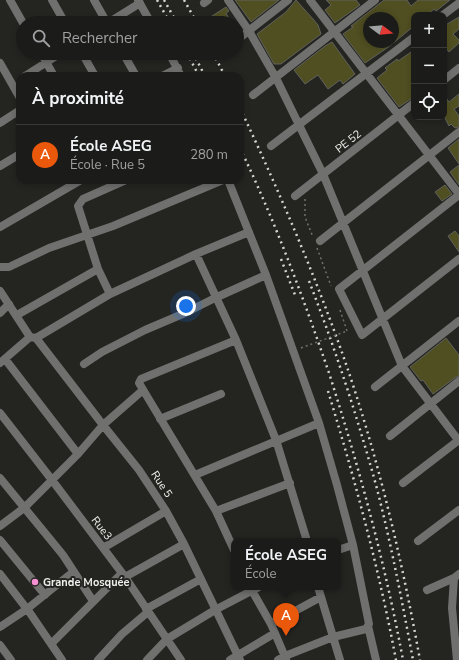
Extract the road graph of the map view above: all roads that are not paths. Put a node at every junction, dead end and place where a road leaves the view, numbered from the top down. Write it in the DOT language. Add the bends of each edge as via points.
graph roads {
  1 [pos="10,0"];
  2 [pos="52,0"];
  3 [pos="94,0"];
  4 [pos="228,0"];
  5 [pos="288,0"];
  6 [pos="310,0"];
  7 [pos="375,0"];
  8 [pos="139,2"];
  9 [pos="459,3"];
  10 [pos="447,12"];
  11 [pos="19,16"];
  12 [pos="61,16"];
  13 [pos="104,16"];
  14 [pos="118,16"];
  15 [pos="147,16"];
  16 [pos="239,16"];
  17 [pos="244,24"];
  18 [pos="249,31"];
  19 [pos="335,32"];
  20 [pos="244,35"];
  21 [pos="411,39"];
  22 [pos="49,60"];
  23 [pos="86,60"];
  24 [pos="127,60"];
  25 [pos="173,60"];
  26 [pos="46,62"];
  27 [pos="0,63"];
  28 [pos="459,68"];
  29 [pos="31,72"];
  30 [pos="52,72"];
  31 [pos="93,72"];
  32 [pos="134,72"];
  33 [pos="180,72"];
  34 [pos="366,73"];
  35 [pos="276,78"];
  36 [pos="447,78"];
  37 [pos="16,82"];
  38 [pos="12,84"];
  39 [pos="16,91"];
  40 [pos="253,95"];
  41 [pos="411,105"];
  42 [pos="16,113"];
  43 [pos="399,115"];
  44 [pos="0,123"];
  45 [pos="298,125"];
  46 [pos="459,132"];
  47 [pos="271,146"];
  48 [pos="16,156"];
  49 [pos="430,156"];
  50 [pos="1,164"];
  51 [pos="323,174"];
  52 [pos="74,184"];
  53 [pos="117,184"];
  54 [pos="213,184"];
  55 [pos="230,184"];
  56 [pos="459,195"];
  57 [pos="295,196"];
  58 [pos="344,223"];
  59 [pos="0,226"];
  60 [pos="250,232"];
  61 [pos="88,235"];
  62 [pos="316,241"];
  63 [pos="196,254"];
  64 [pos="459,259"];
  65 [pos="0,267"];
  66 [pos="98,269"];
  67 [pos="363,271"];
  68 [pos="266,275"];
  69 [pos="0,291"];
  70 [pos="110,294"];
  71 [pos="215,298"];
  72 [pos="9,304"];
  73 [pos="0,313"];
  74 [pos="16,315"];
  75 [pos="383,318"];
  76 [pos="459,321"];
  77 [pos="33,337"];
  78 [pos="236,340"];
  79 [pos="2,361"];
  80 [pos="84,364"];
  81 [pos="402,366"];
  82 [pos="459,381"];
  83 [pos="375,387"];
  84 [pos="143,390"];
  85 [pos="221,394"];
  86 [pos="430,404"];
  87 [pos="0,413"];
  88 [pos="160,419"];
  89 [pos="319,423"];
  90 [pos="103,425"];
  91 [pos="390,436"];
  92 [pos="276,440"];
  93 [pos="459,440"];
  94 [pos="78,454"];
  95 [pos="195,475"];
  96 [pos="0,478"];
  97 [pos="52,480"];
  98 [pos="290,483"];
  99 [pos="403,483"];
  100 [pos="24,508"];
  101 [pos="459,510"];
  102 [pos="166,511"];
  103 [pos="216,511"];
  104 [pos="0,526"];
  105 [pos="306,538"];
  106 [pos="0,540"];
  107 [pos="418,541"];
  108 [pos="184,544"];
  109 [pos="231,544"];
  110 [pos="353,545"];
  111 [pos="103,548"];
  112 [pos="341,549"];
  113 [pos="73,572"];
  114 [pos="0,574"];
  115 [pos="123,575"];
  116 [pos="457,576"];
  117 [pos="201,579"];
  118 [pos="250,590"];
  119 [pos="255,590"];
  120 [pos="319,590"];
  121 [pos="427,590"];
  122 [pos="45,595"];
  123 [pos="321,597"];
  124 [pos="93,601"];
  125 [pos="27,609"];
  126 [pos="215,610"];
  127 [pos="147,611"];
  128 [pos="272,624"];
  129 [pos="368,626"];
  130 [pos="0,627"];
  131 [pos="275,633"];
  132 [pos="333,637"];
  133 [pos="166,639"];
  134 [pos="52,643"];
  135 [pos="0,645"];
  136 [pos="60,659"];
  137 [pos="236,659"];
  138 [pos="283,659"];
  139 [pos="11,660"];
  140 [pos="98,660"];
  141 [pos="147,660"];
  142 [pos="181,660"];
  143 [pos="340,660"];
  144 [pos="376,660"];
  145 [pos="457,660"];
  1 -- 11 [label="street"];
  2 -- 12 [label="street"];
  3 -- 13 [label="street"];
  4 -- 16 [label="street"];
  5 -- 18 [label="street"];
  6 -- 19 [label="street"];
  7 -- 19 [label="street"];
  8 -- 14 [label="street"];
  8 -- 15 [label="street"];
  9 -- 10 [label="street"];
  17 -- 18 [label="street"];
  18 -- 20 [label="street"];
  18 -- 35 [label="street"];
  19 -- 34 [label="street"];
  19 -- 35 [label="street"];
  21 -- 34 [label="street"];
  22 -- 26 [label="street"];
  23 -- 31 [label="street"];
  24 -- 32 [label="street"];
  25 -- 33 [label="street"];
  26 -- 29 [label="street"];
  26 -- 30 [label="street"];
  27 -- 38 [label="street"];
  28 -- 36 [label="street"];
  34 -- 43 [label="street"];
  34 -- 45 [label="street"];
  35 -- 40 [label="street"];
  35 -- 45 [label="street"];
  37 -- 38 [label="street"];
  38 -- 39 [label="street"];
  41 -- 43 [label="street, PE 52"];
  42 -- 44 [label="street"];
  43 -- 49 [label="street"];
  43 -- 51 [label="street, PE 52"];
  45 -- 47 [label="street"];
  45 -- 51 [label="street"];
  46 -- 49 [label="street"];
  48 -- 50 [label="street"];
  49 -- 56 [label="street"];
  49 -- 58 [label="street"];
  51 -- 57 [label="street, PE 52"];
  51 -- 58 [label="street"];
  52 -- 59 [label="street"];
  53 -- 61 [label="street" via="83,199 78,206"];
  54 -- 61 [label="street"];
  55 -- 60 [label="street"];
  56 -- 67 [label="street"];
  58 -- 62 [label="street"];
  58 -- 67 [label="street"];
  60 -- 63 [label="street"];
  60 -- 68 [label="street"];
  61 -- 65 [label="street" via="49,248 9,267"];
  61 -- 66 [label="street"];
  63 -- 70 [label="street"];
  63 -- 71 [label="street"];
  64 -- 75 [label="street"];
  66 -- 70 [label="street"];
  66 -- 74 [label="street"];
  67 -- 75 [label="street"];
  67 -- 75 [label="street" via="335,289 362,335"];
  68 -- 71 [label="street"];
  68 -- 89 [label="street"];
  69 -- 72 [label="street, Rue 5"];
  70 -- 77 [label="street"];
  71 -- 78 [label="street"];
  71 -- 80 [label="street" via="185,314 145,330"];
  72 -- 73 [label="street"];
  72 -- 74 [label="street, Rue 5"];
  74 -- 77 [label="street, Rue 5"];
  75 -- 81 [label="street"];
  76 -- 81 [label="street"];
  77 -- 79 [label="street"];
  77 -- 90 [label="street, Rue 5"];
  78 -- 84 [label="street" via="141,379 139,383"];
  78 -- 92 [label="street"];
  79 -- 94 [label="street"];
  81 -- 83 [label="street"];
  81 -- 86 [label="street"];
  82 -- 86 [label="street"];
  84 -- 88 [label="street"];
  84 -- 90 [label="street"];
  85 -- 88 [label="street"];
  86 -- 91 [label="street"];
  86 -- 93 [label="street"];
  87 -- 97 [label="street, Rue3"];
  88 -- 95 [label="street"];
  89 -- 92 [label="street"];
  89 -- 110 [label="street"];
  90 -- 94 [label="street"];
  90 -- 102 [label="street, Rue 5" via="139,470"];
  92 -- 95 [label="street"];
  92 -- 98 [label="street"];
  93 -- 99 [label="street"];
  94 -- 97 [label="street"];
  95 -- 103 [label="street"];
  96 -- 100 [label="street"];
  97 -- 100 [label="street"];
  97 -- 111 [label="street, Rue3"];
  98 -- 103 [label="street"];
  98 -- 105 [label="street"];
  100 -- 104 [label="street"];
  100 -- 113 [label="street" via="63,555"];
  101 -- 107 [label="street"];
  102 -- 108 [label="street, Rue 5"];
  102 -- 111 [label="street"];
  103 -- 109 [label="street"];
  106 -- 122 [label="street"];
  108 -- 115 [label="street"];
  108 -- 117 [label="street, Rue 5"];
  110 -- 112 [label="street"];
  110 -- 129 [label="street"];
  111 -- 115 [label="street, Rue3"];
  113 -- 122 [label="street"];
  113 -- 124 [label="street"];
  114 -- 125 [label="street"];
  115 -- 124 [label="street"];
  115 -- 127 [label="street, Rue3"];
  116 -- 121 [label="street"];
  116 -- 145 [label="street" via="452,608"];
  117 -- 126 [label="street, Rue 5"];
  117 -- 127 [label="street"];
  118 -- 126 [label="street"];
  119 -- 128 [label="street"];
  120 -- 123 [label="street"];
  122 -- 125 [label="street"];
  123 -- 128 [label="street"];
  123 -- 132 [label="street"];
  124 -- 134 [label="street"];
  125 -- 130 [label="street"];
  125 -- 134 [label="street"];
  126 -- 133 [label="street"];
  126 -- 137 [label="street, Rue 5"];
  127 -- 133 [label="street, Rue3"];
  127 -- 140 [label="street"];
  128 -- 131 [label="street"];
  129 -- 132 [label="street" via="366,629"];
  129 -- 144 [label="street"];
  131 -- 137 [label="street"];
  131 -- 138 [label="street"];
  132 -- 138 [label="street"];
  132 -- 143 [label="street"];
  133 -- 141 [label="street"];
  133 -- 142 [label="street, Rue3"];
  134 -- 136 [label="street"];
  135 -- 139 [label="street"];
}
